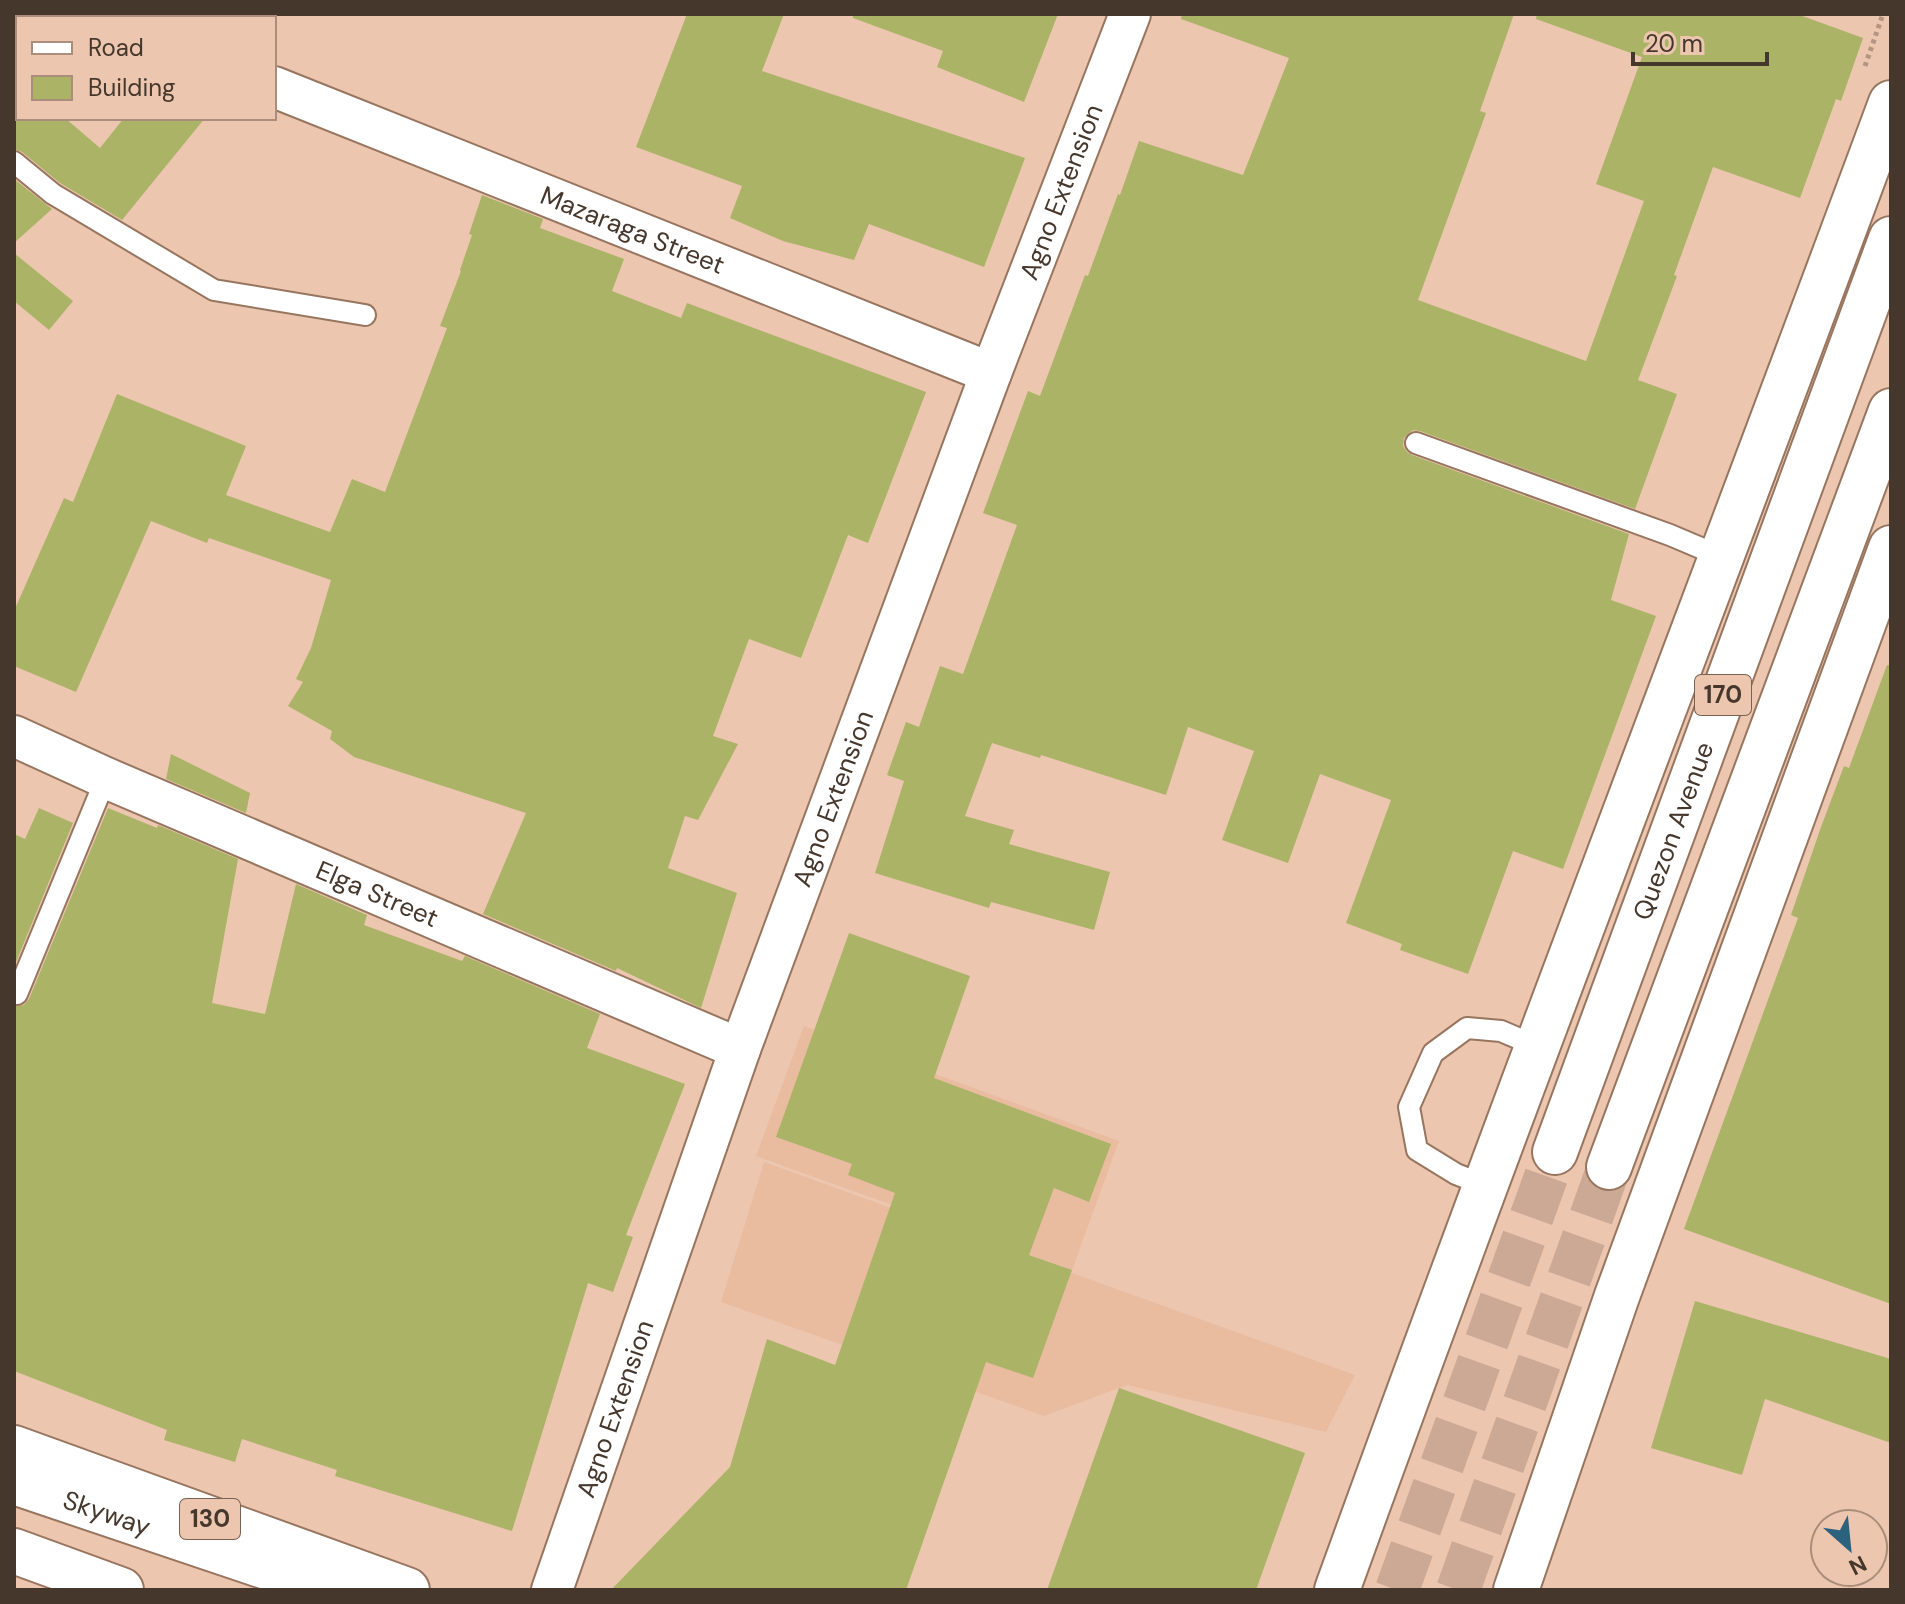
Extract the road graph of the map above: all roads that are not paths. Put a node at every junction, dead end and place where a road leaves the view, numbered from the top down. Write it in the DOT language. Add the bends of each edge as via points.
graph roads {
  1 [pos="1130,14"];
  2 [pos="276,88"];
  3 [pos="1891,103"];
  4 [pos="14,162"];
  5 [pos="1891,239"];
  6 [pos="365,315"];
  7 [pos="991,373"];
  8 [pos="1891,411"];
  9 [pos="1416,443"];
  10 [pos="1891,548"];
  11 [pos="1722,557"];
  12 [pos="14,736"];
  13 [pos="106,778"];
  14 [pos="17,994"];
  15 [pos="1536,1046"];
  16 [pos="740,1049"];
  17 [pos="1555,1152"];
  18 [pos="1609,1167"];
  19 [pos="1484,1185"];
  20 [pos="14,1448"];
  21 [pos="17,1499"];
  22 [pos="14,1551"];
  23 [pos="14,1576"];
  24 [pos="56,1590"];
  25 [pos="121,1590"];
  26 [pos="255,1590"];
  27 [pos="335,1590"];
  28 [pos="407,1590"];
  29 [pos="552,1590"];
  30 [pos="1337,1590"];
  31 [pos="1516,1590"];
  1 -- 7 [label="street, Agno Extension"];
  2 -- 7 [label="street, Mazaraga Street"];
  3 -- 11 [label="main road"];
  4 -- 6 [label="lane" via="53,194 214,290"];
  5 -- 17 [label="main road, Quezon Avenue / 170"];
  7 -- 16 [label="street, Agno Extension"];
  8 -- 18 [label="main road, 170"];
  9 -- 11 [label="lane"];
  10 -- 31 [label="main road" via="1617,1296"];
  11 -- 15 [label="main road"];
  12 -- 13 [label="street, Elga Street"];
  13 -- 14 [label="lane"];
  13 -- 16 [label="street, Elga Street"];
  15 -- 19 [label="main road"];
  15 -- 19 [label="lane" via="1501,1031 1467,1028 1433,1053 1409,1107 1417,1150"];
  16 -- 29 [label="street, Agno Extension"];
  19 -- 30 [label="main road"];
  20 -- 28 [label="main road, 130"];
  21 -- 26 [label="main road"];
  21 -- 27 [label="main road, Skyway"];
  22 -- 25 [label="main road"];
  23 -- 24 [label="main road"];
}
